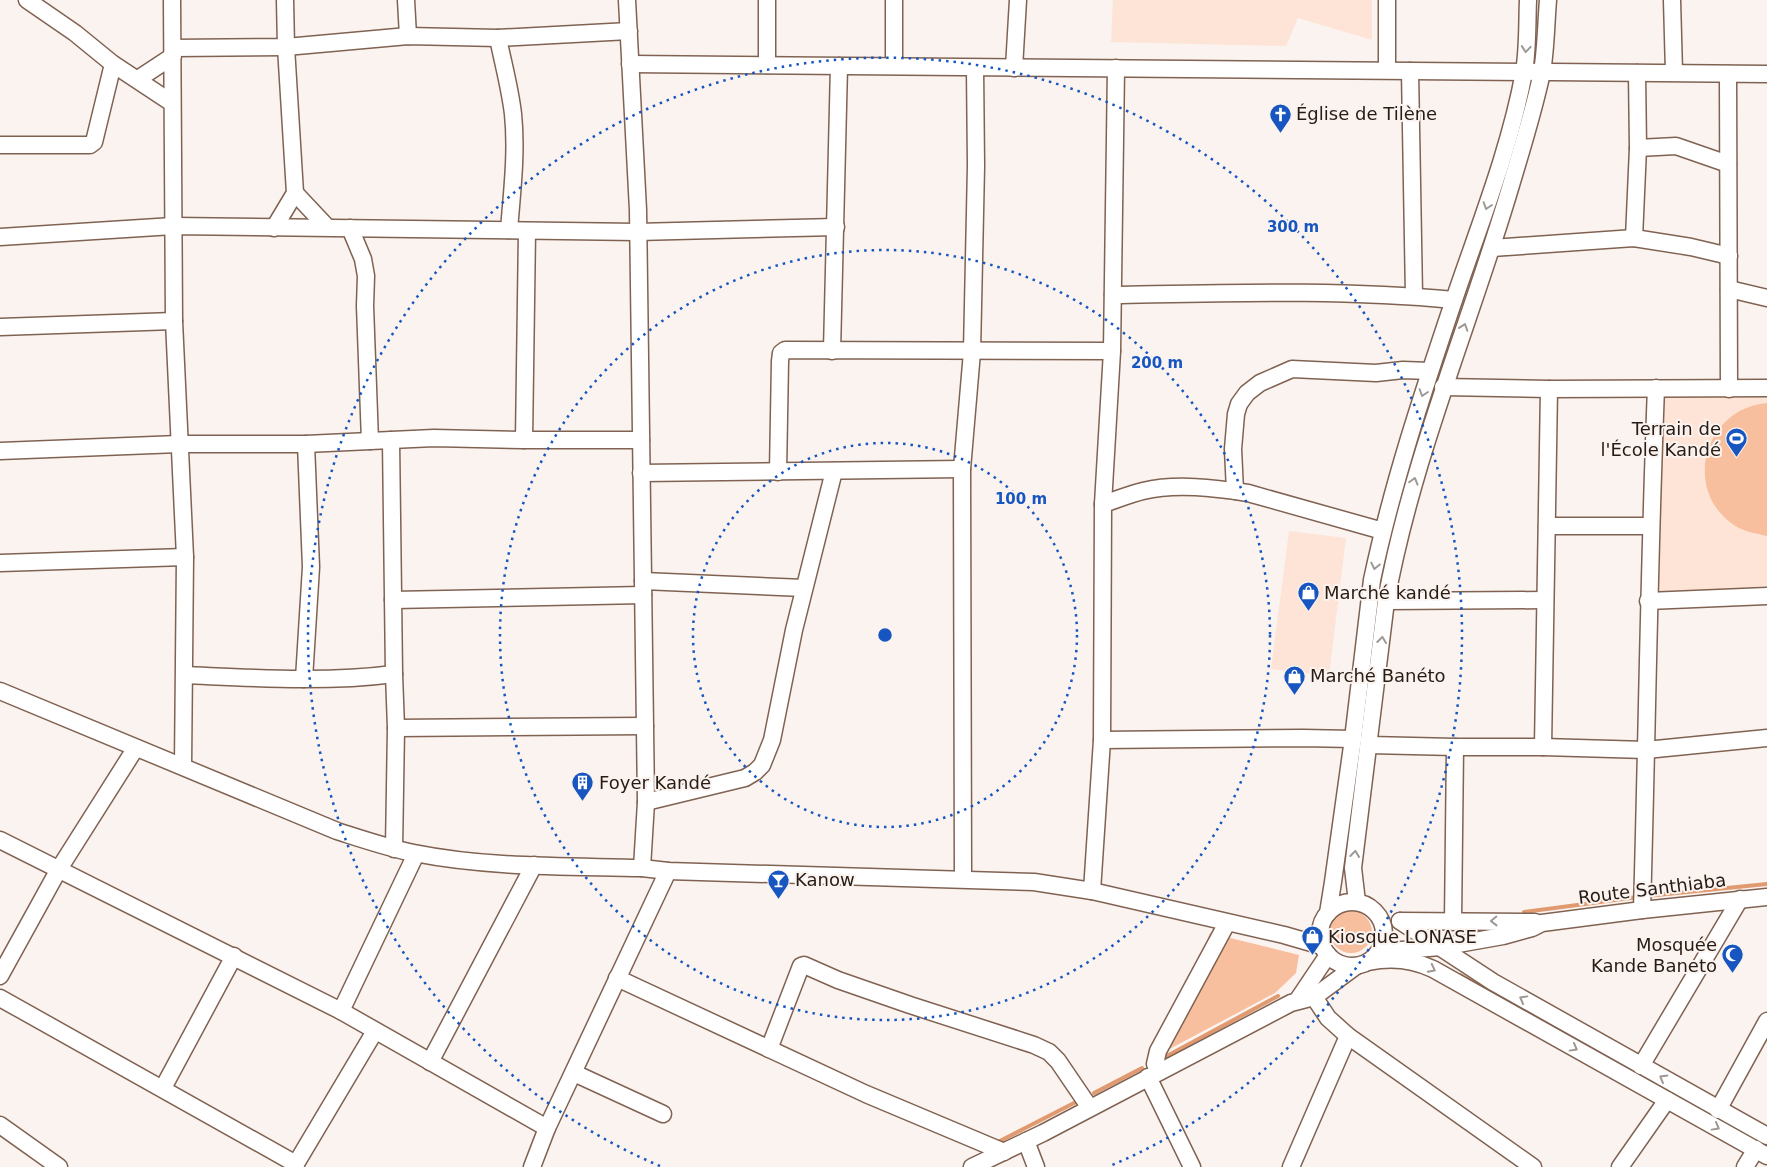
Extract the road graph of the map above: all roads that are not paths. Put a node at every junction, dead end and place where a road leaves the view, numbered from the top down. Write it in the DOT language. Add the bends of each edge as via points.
graph roads {
  1 [pos="27,0"];
  2 [pos="172,0"];
  3 [pos="285,0"];
  4 [pos="406,0"];
  5 [pos="627,0"];
  6 [pos="767,0"];
  7 [pos="894,0"];
  8 [pos="1018,0"];
  9 [pos="1386,0"];
  10 [pos="1528,0"];
  11 [pos="1548,0"];
  12 [pos="1672,0"];
  13 [pos="629,32"];
  14 [pos="408,36"];
  15 [pos="498,38"];
  16 [pos="286,47"];
  17 [pos="173,52"];
  18 [pos="113,64"];
  19 [pos="630,64"];
  20 [pos="767,65"];
  21 [pos="894,65"];
  22 [pos="839,66"];
  23 [pos="975,68"];
  24 [pos="1014,68"];
  25 [pos="1116,68"];
  26 [pos="1387,70"];
  27 [pos="1410,70"];
  28 [pos="1524,71"];
  29 [pos="1542,71"];
  30 [pos="1674,72"];
  31 [pos="1637,73"];
  32 [pos="1728,74"];
  33 [pos="1767,74"];
  34 [pos="138,79"];
  35 [pos="172,103"];
  36 [pos="0,145"];
  37 [pos="1638,148"];
  38 [pos="1728,164"];
  39 [pos="295,194"];
  40 [pos="173,226"];
  41 [pos="836,227"];
  42 [pos="274,228"];
  43 [pos="327,228"];
  44 [pos="350,228"];
  45 [pos="509,230"];
  46 [pos="527,231"];
  47 [pos="637,232"];
  48 [pos="0,237"];
  49 [pos="1634,238"];
  50 [pos="1492,248"];
  51 [pos="1729,256"];
  52 [pos="1729,289"];
  53 [pos="1113,295"];
  54 [pos="1414,296"];
  55 [pos="1767,298"];
  56 [pos="1454,300"];
  57 [pos="174,321"];
  58 [pos="0,327"];
  59 [pos="832,351"];
  60 [pos="1112,351"];
  61 [pos="972,352"];
  62 [pos="1430,372"];
  63 [pos="1443,387"];
  64 [pos="1656,388"];
  65 [pos="1767,388"];
  66 [pos="1549,389"];
  67 [pos="1729,389"];
  68 [pos="391,440"];
  69 [pos="524,440"];
  70 [pos="641,440"];
  71 [pos="370,441"];
  72 [pos="179,444"];
  73 [pos="306,444"];
  74 [pos="0,451"];
  75 [pos="962,469"];
  76 [pos="834,471"];
  77 [pos="778,472"];
  78 [pos="641,474"];
  79 [pos="1235,491"];
  80 [pos="1103,504"];
  81 [pos="1547,526"];
  82 [pos="1650,526"];
  83 [pos="1383,531"];
  84 [pos="185,557"];
  85 [pos="0,563"];
  86 [pos="643,588"];
  87 [pos="804,588"];
  88 [pos="1767,596"];
  89 [pos="393,600"];
  90 [pos="1545,600"];
  91 [pos="1386,601"];
  92 [pos="1648,601"];
  93 [pos="394,674"];
  94 [pos="185,675"];
  95 [pos="304,678"];
  96 [pos="0,691"];
  97 [pos="645,726"];
  98 [pos="396,728"];
  99 [pos="1767,738"];
  100 [pos="1102,740"];
  101 [pos="1353,740"];
  102 [pos="1369,745"];
  103 [pos="1455,747"];
  104 [pos="1543,747"];
  105 [pos="135,748"];
  106 [pos="1646,750"];
  107 [pos="183,766"];
  108 [pos="646,802"];
  109 [pos="0,840"];
  110 [pos="394,849"];
  111 [pos="416,854"];
  112 [pos="534,865"];
  113 [pos="642,868"];
  114 [pos="59,869"];
  115 [pos="668,871"];
  116 [pos="962,879"];
  117 [pos="1092,891"];
  118 [pos="1767,897"];
  119 [pos="1740,899"];
  120 [pos="1357,902"];
  121 [pos="1642,910"];
  122 [pos="1378,914"];
  123 [pos="1324,919"];
  124 [pos="1400,921"];
  125 [pos="1453,922"];
  126 [pos="1227,923"];
  127 [pos="1542,923"];
  128 [pos="1284,935"];
  129 [pos="1441,947"];
  130 [pos="1325,950"];
  131 [pos="234,956"];
  132 [pos="1368,960"];
  133 [pos="0,976"];
  134 [pos="617,978"];
  135 [pos="1314,997"];
  136 [pos="0,998"];
  137 [pos="1297,1001"];
  138 [pos="341,1011"];
  139 [pos="1767,1021"];
  140 [pos="375,1031"];
  141 [pos="1348,1036"];
  142 [pos="769,1049"];
  143 [pos="430,1062"];
  144 [pos="1642,1066"];
  145 [pos="574,1073"];
  146 [pos="1154,1074"];
  147 [pos="163,1088"];
  148 [pos="1667,1100"];
  149 [pos="1090,1108"];
  150 [pos="1718,1110"];
  151 [pos="663,1114"];
  152 [pos="0,1125"];
  153 [pos="547,1128"];
  154 [pos="1767,1136"];
  155 [pos="1026,1141"];
  156 [pos="1004,1152"];
  157 [pos="1762,1153"];
  158 [pos="295,1166"];
  159 [pos="59,1167"];
  160 [pos="532,1167"];
  161 [pos="972,1167"];
  162 [pos="1036,1167"];
  163 [pos="1192,1167"];
  164 [pos="1291,1167"];
  165 [pos="1533,1167"];
  166 [pos="1620,1167"];
  167 [pos="1745,1167"];
  1 -- 18 [label="street"];
  2 -- 17 [label="street"];
  3 -- 16 [label="street"];
  4 -- 14 [label="street"];
  5 -- 13 [label="street"];
  6 -- 20 [label="street"];
  7 -- 21 [label="street"];
  8 -- 24 [label="street"];
  9 -- 26 [label="street"];
  10 -- 28 [label="street, one-way"];
  11 -- 29 [label="street"];
  12 -- 30 [label="street"];
  13 -- 15 [label="street"];
  13 -- 19 [label="street"];
  14 -- 15 [label="street"];
  14 -- 16 [label="street"];
  15 -- 45 [label="street" via="513,116 514,171"];
  16 -- 17 [label="street"];
  16 -- 39 [label="street"];
  17 -- 34 [label="street"];
  17 -- 35 [label="street"];
  18 -- 34 [label="street"];
  18 -- 36 [label="street" via="94,142 90,145"];
  19 -- 20 [label="street"];
  19 -- 47 [label="street"];
  20 -- 22 [label="street"];
  21 -- 22 [label="street"];
  21 -- 23 [label="street"];
  22 -- 41 [label="street"];
  23 -- 24 [label="street"];
  23 -- 61 [label="street"];
  24 -- 25 [label="street"];
  25 -- 26 [label="street"];
  25 -- 53 [label="street"];
  26 -- 27 [label="street"];
  27 -- 28 [label="street"];
  27 -- 54 [label="street"];
  28 -- 29 [label="street"];
  28 -- 56 [label="street, one-way" via="1488,204"];
  29 -- 31 [label="street"];
  29 -- 50 [label="street"];
  30 -- 31 [label="street"];
  30 -- 32 [label="street"];
  31 -- 37 [label="street"];
  32 -- 33 [label="street"];
  32 -- 38 [label="street"];
  34 -- 35 [label="street"];
  35 -- 40 [label="street"];
  37 -- 38 [label="street" via="1676,146"];
  37 -- 49 [label="street"];
  38 -- 51 [label="street"];
  39 -- 42 [label="street"];
  39 -- 43 [label="street"];
  40 -- 42 [label="street"];
  40 -- 48 [label="street"];
  40 -- 57 [label="street"];
  41 -- 47 [label="street"];
  41 -- 59 [label="street"];
  42 -- 43 [label="street"];
  43 -- 44 [label="street"];
  44 -- 45 [label="street"];
  44 -- 71 [label="street" via="363,259 366,276"];
  45 -- 46 [label="street"];
  46 -- 47 [label="street"];
  46 -- 69 [label="street"];
  47 -- 70 [label="street"];
  49 -- 50 [label="street"];
  49 -- 51 [label="street"];
  63 -- 50 [label="street, one-way"];
  51 -- 52 [label="street"];
  52 -- 55 [label="street"];
  52 -- 67 [label="street"];
  53 -- 54 [label="street" via="1285,292"];
  53 -- 60 [label="street"];
  54 -- 56 [label="street"];
  56 -- 62 [label="street"];
  57 -- 58 [label="street"];
  57 -- 72 [label="street"];
  59 -- 61 [label="street"];
  59 -- 77 [label="street" via="785,350 781,353"];
  60 -- 61 [label="street"];
  60 -- 80 [label="street"];
  61 -- 75 [label="street"];
  62 -- 79 [label="street" via="1292,369 1260,383 1239,404 1236,414 1233,449"];
  62 -- 83 [label="street, one-way" via="1407,440"];
  63 -- 66 [label="street"];
  91 -- 63 [label="street, one-way" via="1402,525"];
  64 -- 66 [label="street"];
  64 -- 67 [label="street"];
  64 -- 82 [label="street"];
  65 -- 67 [label="street"];
  66 -- 81 [label="street"];
  68 -- 69 [label="street"];
  68 -- 71 [label="street"];
  68 -- 89 [label="street"];
  69 -- 70 [label="street"];
  70 -- 78 [label="street"];
  71 -- 73 [label="street"];
  72 -- 73 [label="street"];
  72 -- 74 [label="street"];
  72 -- 84 [label="street"];
  73 -- 95 [label="street" via="311,567"];
  75 -- 76 [label="street"];
  75 -- 116 [label="street"];
  76 -- 77 [label="street"];
  76 -- 87 [label="street"];
  77 -- 78 [label="street"];
  78 -- 86 [label="street"];
  79 -- 80 [label="street" via="1156,488"];
  79 -- 83 [label="street"];
  80 -- 100 [label="street"];
  81 -- 82 [label="street"];
  81 -- 90 [label="street"];
  82 -- 92 [label="street"];
  83 -- 101 [label="street, one-way" via="1372,580"];
  84 -- 85 [label="street"];
  84 -- 94 [label="street"];
  86 -- 87 [label="street"];
  86 -- 89 [label="street"];
  86 -- 97 [label="street"];
  87 -- 108 [label="street" via="772,740 762,765 746,778"];
  88 -- 92 [label="street"];
  89 -- 93 [label="street"];
  90 -- 91 [label="street"];
  90 -- 104 [label="street"];
  102 -- 91 [label="street, one-way"];
  92 -- 106 [label="street"];
  93 -- 95 [label="street" via="358,679"];
  93 -- 98 [label="street"];
  94 -- 95 [label="street" via="282,680"];
  94 -- 107 [label="street"];
  96 -- 105 [label="street"];
  97 -- 98 [label="street"];
  97 -- 108 [label="street"];
  98 -- 110 [label="street"];
  99 -- 106 [label="street"];
  100 -- 101 [label="street"];
  100 -- 117 [label="street"];
  101 -- 123 [label="street" via="1333,882"];
  102 -- 103 [label="street"];
  120 -- 102 [label="street, one-way" via="1353,868"];
  103 -- 104 [label="street"];
  103 -- 125 [label="street"];
  104 -- 106 [label="street"];
  105 -- 107 [label="street"];
  105 -- 114 [label="street"];
  106 -- 121 [label="street"];
  107 -- 110 [label="street" via="337,831"];
  108 -- 113 [label="street"];
  109 -- 114 [label="street"];
  110 -- 111 [label="street"];
  111 -- 112 [label="street"];
  111 -- 138 [label="street"];
  112 -- 113 [label="street"];
  112 -- 143 [label="street"];
  113 -- 115 [label="street"];
  114 -- 131 [label="street"];
  114 -- 133 [label="street"];
  115 -- 116 [label="street"];
  115 -- 134 [label="street"];
  116 -- 117 [label="street" via="1034,882"];
  117 -- 126 [label="street"];
  118 -- 119 [label="street, Route Santhiaba"];
  119 -- 121 [label="street, Route Santhiaba"];
  119 -- 144 [label="street"];
  120 -- 122 [label="street"];
  120 -- 123 [label="street" via="1340,904"];
  121 -- 127 [label="street, Route Santhiaba"];
  122 -- 124 [label="street, Route Santhiaba"];
  122 -- 132 [label="street" via="1384,929 1384,941"];
  123 -- 128 [label="street" via="1295,934"];
  123 -- 130 [label="street" via="1320,936"];
  124 -- 125 [label="street, Route Santhiaba"];
  124 -- 129 [label="street"];
  127 -- 125 [label="street, Route Santhiaba, one-way"];
  126 -- 128 [label="street"];
  126 -- 146 [label="street" via="1158,1051"];
  127 -- 129 [label="street, Route Santhiaba" via="1503,936"];
  128 -- 130 [label="street"];
  129 -- 132 [label="street, Route Santhiaba"];
  144 -- 129 [label="street, one-way" via="1493,982"];
  130 -- 132 [label="street" via="1340,964"];
  130 -- 137 [label="street"];
  131 -- 138 [label="street"];
  131 -- 147 [label="street"];
  132 -- 135 [label="street"];
  132 -- 148 [label="street, one-way" via="1390,959 1422,964"];
  134 -- 142 [label="street"];
  134 -- 145 [label="street"];
  135 -- 137 [label="street"];
  135 -- 141 [label="street" via="1328,1018"];
  136 -- 147 [label="street"];
  137 -- 146 [label="street"];
  138 -- 140 [label="street"];
  139 -- 150 [label="street"];
  140 -- 143 [label="street"];
  140 -- 158 [label="street"];
  141 -- 164 [label="street"];
  141 -- 165 [label="street"];
  142 -- 149 [label="street" via="804,965 838,980 1049,1052"];
  142 -- 156 [label="street"];
  143 -- 153 [label="street"];
  150 -- 144 [label="street, one-way"];
  145 -- 151 [label="street"];
  145 -- 153 [label="street"];
  146 -- 149 [label="street"];
  146 -- 163 [label="street"];
  147 -- 158 [label="street"];
  148 -- 157 [label="street, one-way"];
  148 -- 166 [label="street"];
  149 -- 155 [label="street"];
  150 -- 154 [label="street"];
  152 -- 159 [label="street"];
  153 -- 160 [label="street"];
  155 -- 156 [label="street"];
  155 -- 162 [label="street"];
  156 -- 161 [label="street"];
  157 -- 167 [label="street"];
}
